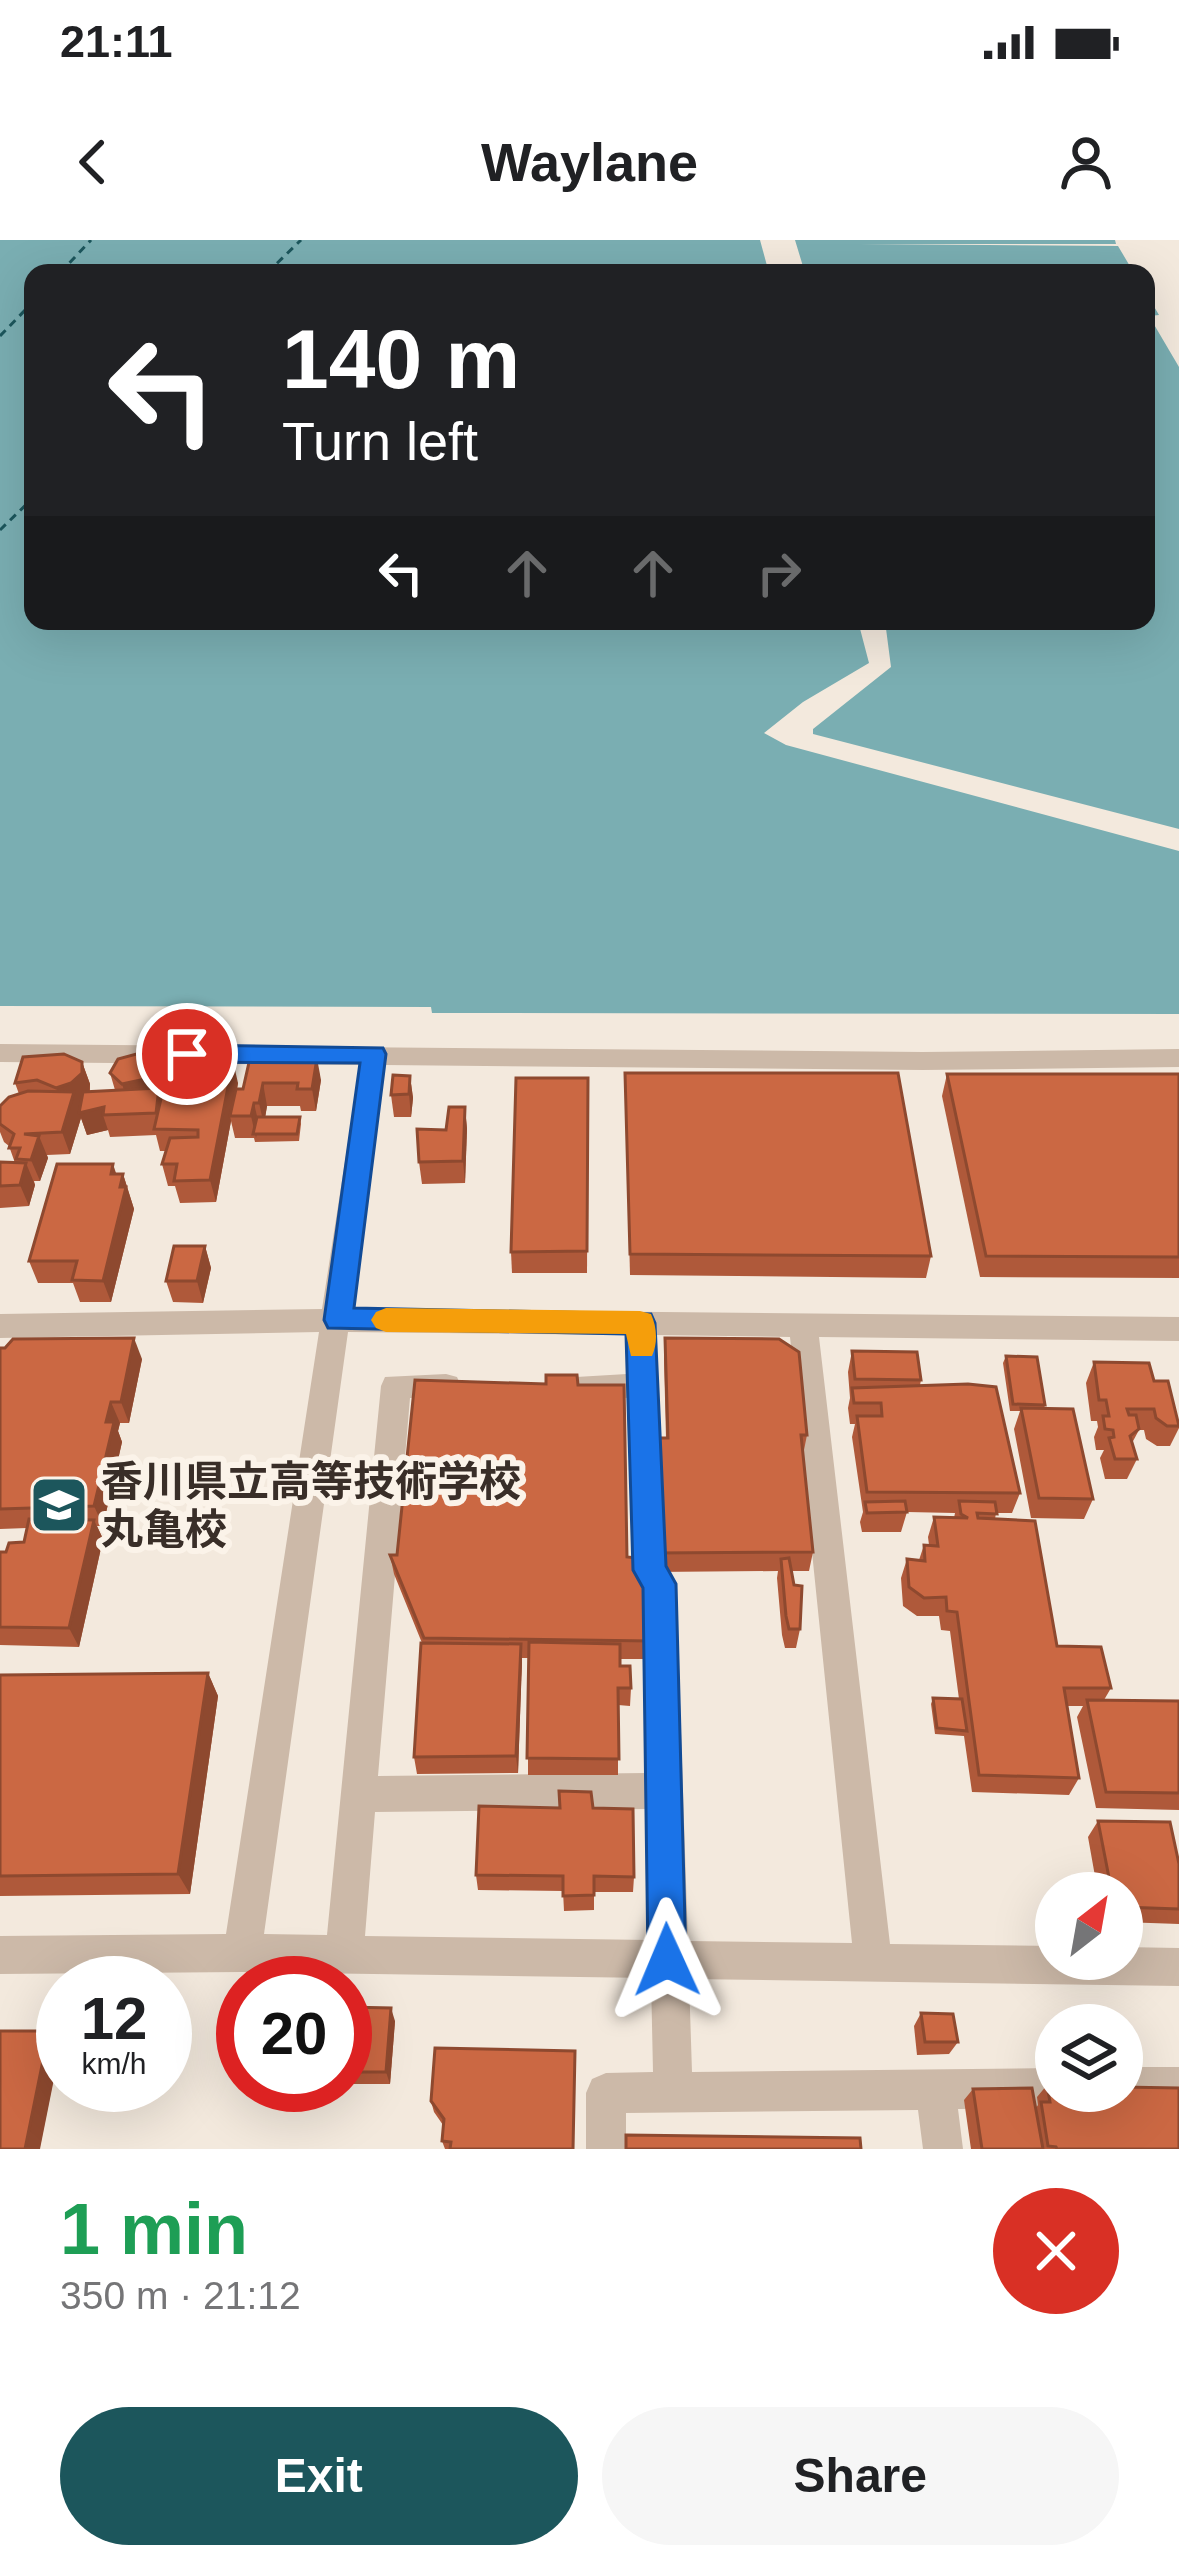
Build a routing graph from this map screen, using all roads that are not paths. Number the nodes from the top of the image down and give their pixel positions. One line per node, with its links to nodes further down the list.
1 (0, 1053): 2 (street)
2 (374, 1054): 3 (street); 4 (street)
3 (1179, 1058)
4 (338, 1320): 5 (street); 7 (street); 14 (street)
5 (640, 1323): 6 (street); 11 (street)
6 (803, 1324): 8 (street); 18 (street)
7 (0, 1326)
8 (1179, 1329)
9 (486, 1386): 13 (street)
10 (553, 1386): 11 (street)
11 (643, 1386): 12 (street)
12 (664, 1791): 13 (street); 17 (street)
13 (359, 1794): 15 (street)
14 (242, 1953): 15 (street); 16 (street)
15 (344, 1954): 17 (street)
16 (0, 1955)
17 (667, 1960): 18 (street); 24 (street)
18 (873, 1963): 19 (street)
19 (1179, 1967)
20 (1179, 2086): 21 (street)
21 (1143, 2087)
22 (1035, 2088): 23 (street)
23 (935, 2090): 24 (street); 26 (street)
24 (673, 2092): 25 (street)
25 (605, 2149)
26 (943, 2149)

